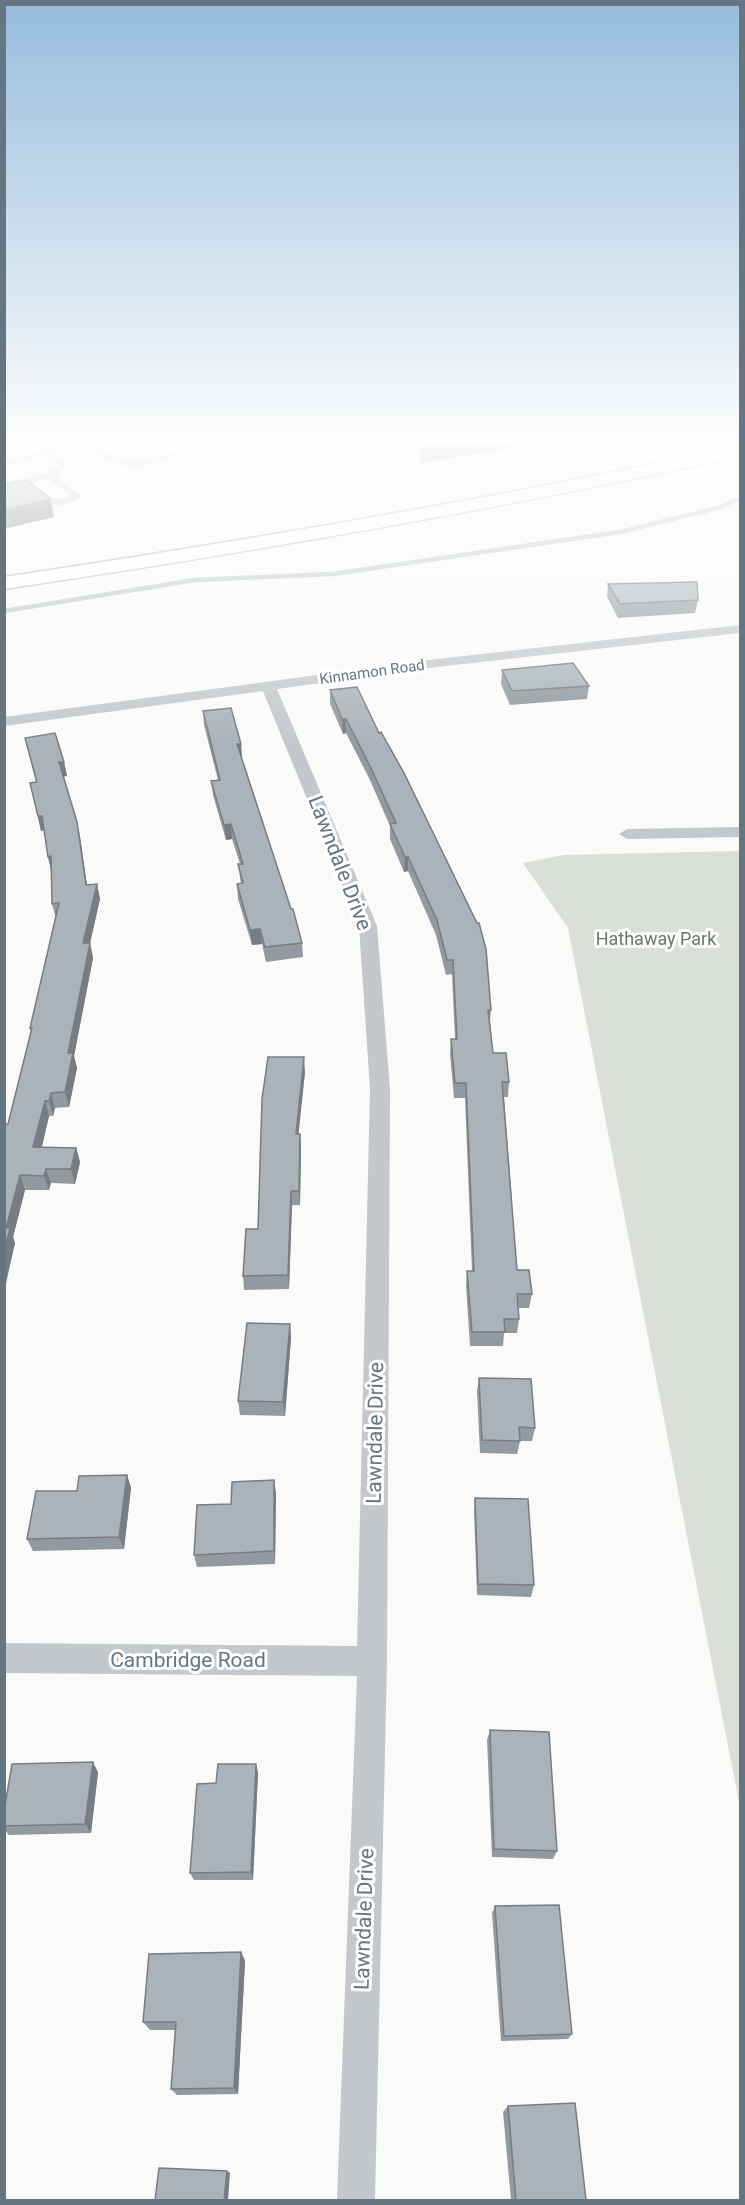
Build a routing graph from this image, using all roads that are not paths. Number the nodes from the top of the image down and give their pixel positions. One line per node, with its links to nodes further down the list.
1 (198, 542): 3 (highway)
2 (253, 542): 4 (highway)
3 (4, 572)
4 (4, 583)
5 (741, 629): 6 (street, Kinnamon Road)
6 (268, 685): 7 (street, Kinnamon Road); 11 (street, Lawndale Drive)
7 (4, 722)
8 (741, 832): 9 (street)
9 (627, 834)
10 (4, 1658): 11 (street, Cambridge Road)
11 (372, 1661): 12 (street, Lawndale Drive)
12 (356, 2200)

